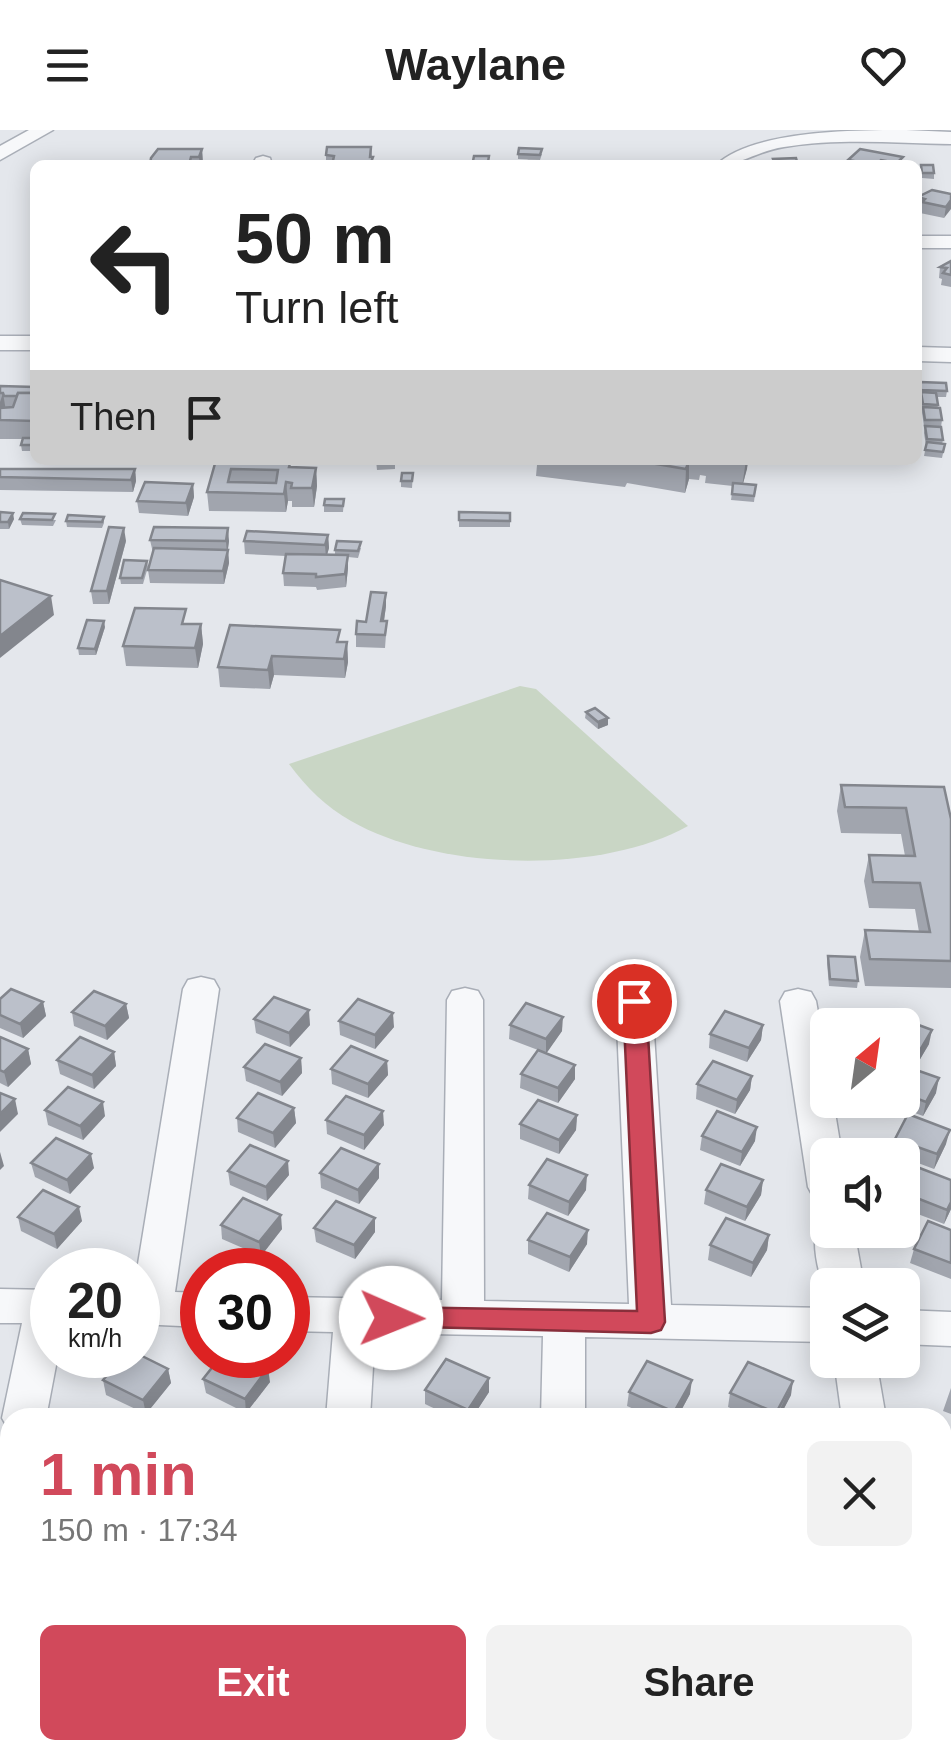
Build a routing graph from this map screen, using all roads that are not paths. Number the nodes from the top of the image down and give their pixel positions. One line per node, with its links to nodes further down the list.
1 (43, 130): 4 (street)
2 (897, 134): 3 (street); 5 (street)
3 (951, 138)
4 (0, 154)
5 (734, 160)
6 (922, 242): 7 (street)
7 (951, 242)
8 (0, 343): 9 (street)
9 (30, 344)
10 (922, 354): 11 (street)
11 (951, 355)
12 (0, 358): 13 (street)
13 (30, 359)
14 (200, 988): 19 (street)
15 (465, 1000): 24 (street)
16 (634, 1001): 26 (street)
17 (798, 1002): 18 (street)
18 (820, 1138)
19 (155, 1248)
20 (0, 1306): 21 (street)
21 (30, 1307)
22 (310, 1315): 23 (street)
23 (355, 1317): 24 (street); 33 (street)
24 (463, 1319): 25 (street)
25 (564, 1321): 26 (street); 34 (street)
26 (651, 1322): 27 (street)
27 (810, 1326)
28 (920, 1328): 29 (street)
29 (951, 1329)
30 (33, 1378): 32 (street)
31 (858, 1378): 35 (street)
32 (26, 1408)
33 (349, 1408)
34 (563, 1408)
35 (862, 1408)

